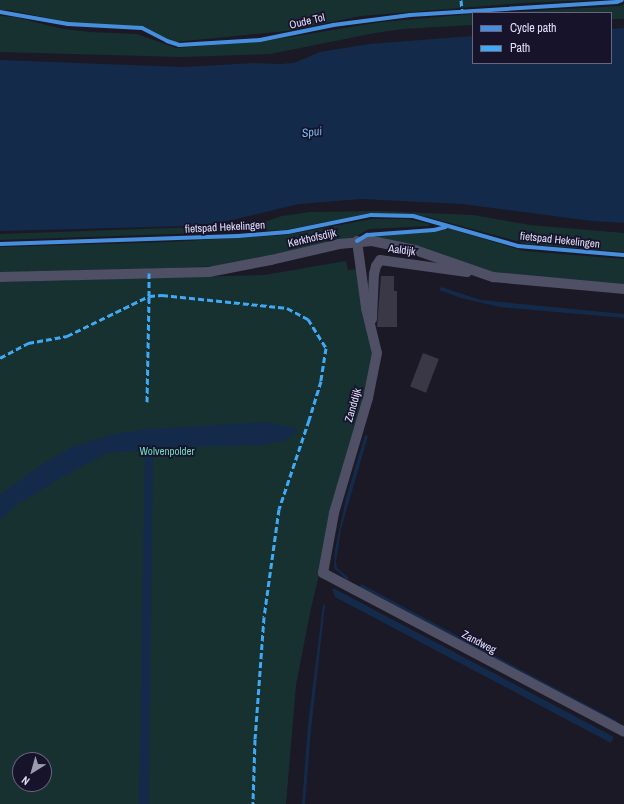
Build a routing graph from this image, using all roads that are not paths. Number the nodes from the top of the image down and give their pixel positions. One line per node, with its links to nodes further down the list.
1 (358, 241): 2 (street, Kerkhofsdijk); 3 (street, Kerkhofsdijk); 5 (street, Zanddijk)
2 (0, 277)
3 (493, 277): 4 (street, Kerkhofsdijk); 5 (street, Aaldijk)
4 (624, 289)
5 (371, 330): 6 (street, Zanddijk)
6 (323, 573): 7 (street, Zandweg)
7 (624, 732)

